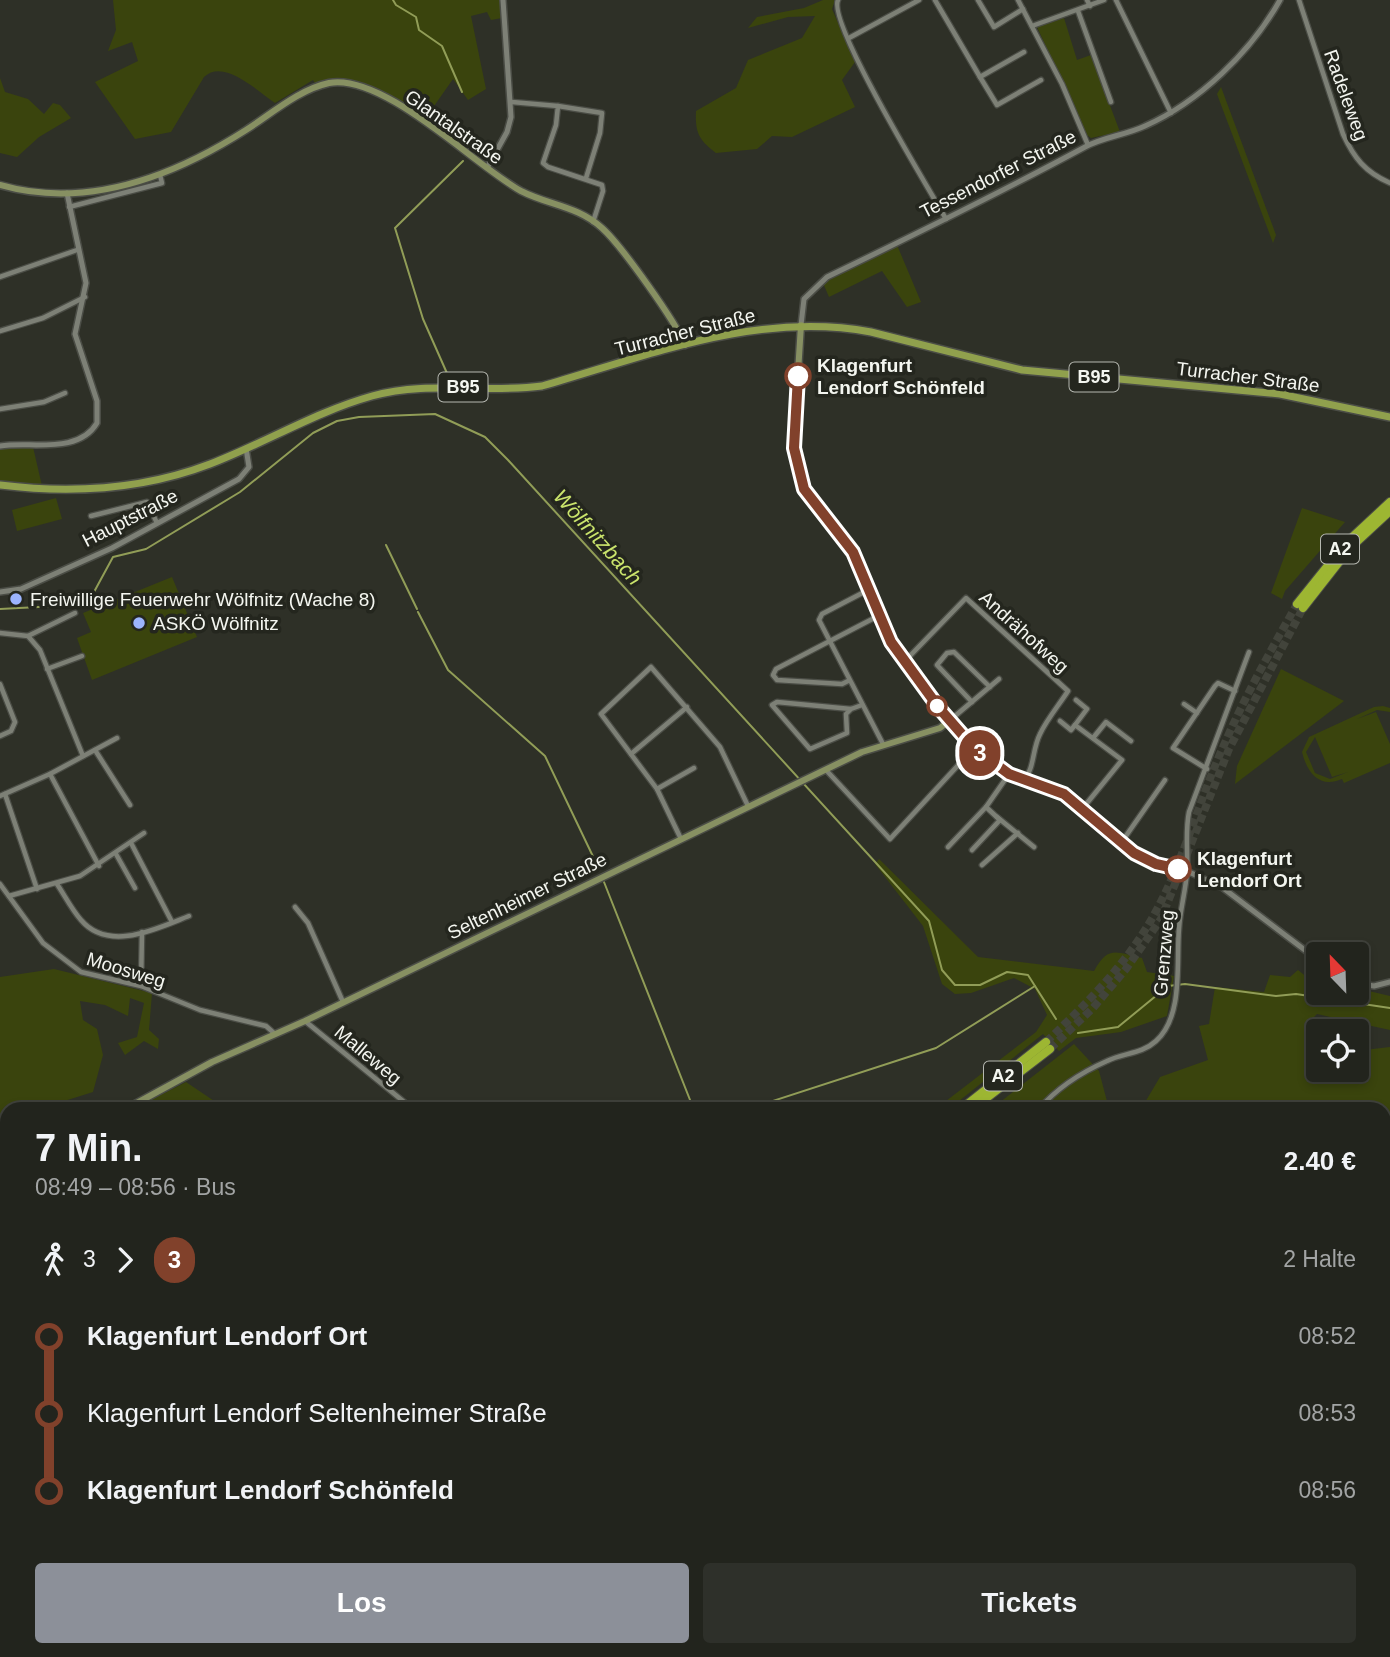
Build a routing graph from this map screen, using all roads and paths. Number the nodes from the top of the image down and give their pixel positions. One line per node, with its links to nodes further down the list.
1 (503, 0): 20 (street)
2 (838, 0): 16 (street)
3 (919, 0): 16 (street)
4 (935, 0): 18 (street)
5 (978, 0): 13 (street)
6 (1018, 0): 13 (street)
7 (1087, 0): 12 (street)
8 (1104, 0): 12 (street)
9 (1116, 0): 23 (street)
10 (1280, 0): 23 (street, Tessendorfer Straße)
11 (1299, 0): 28 (street, Radeleweg)
12 (1090, 6): 14 (street)
13 (1023, 9): 15 (street)
14 (1078, 11): 15 (street); 21 (street)
15 (1032, 26): 24 (street)
16 (849, 38): 32 (street)
17 (1024, 52): 18 (street)
18 (980, 77): 19 (street)
19 (1041, 80)
20 (512, 102): 22 (street); 25 (street)
21 (1111, 102)
22 (558, 106): 27 (street); 27 (street)
23 (1171, 114): 24 (street, Tessendorfer Straße)
24 (1088, 145): 32 (street, Tessendorfer Straße)
25 (487, 168): 26 (main road, Glantalstraße); 33 (main road, Glantalstraße)
26 (160, 175): 30 (main road, Glantalstraße); 31 (street, Glantalstraße)
27 (586, 178): 33 (street)
28 (1390, 183)
29 (0, 185): 30 (main road, Glantalstraße)
30 (67, 193): 31 (street)
31 (69, 207): 34 (street)
32 (946, 219): 37 (street, Tessendorfer Straße)
33 (593, 222): 39 (main road, Glantalstraße)
34 (77, 250): 35 (street); 36 (street)
35 (0, 277)
36 (85, 297): 38 (street); 43 (street)
37 (801, 325): 39 (main road, Turracher Straße / B95); 42 (main road, Turracher Straße / B95); 50 (main road)
38 (0, 331)
39 (685, 345): 44 (main road, Turracher Straße / B95)
40 (65, 393): 41 (street)
41 (0, 409)
42 (1390, 417)
43 (0, 446)
44 (246, 448): 45 (main road, Turracher Straße / B95); 49 (street, Hauptstraße)
45 (0, 485)
46 (1390, 502): 47 (highway, A2)
47 (1390, 511)
48 (91, 516): 49 (street)
49 (157, 523): 51 (street, Hauptstraße)
50 (870, 589): 53 (main road); 56 (street)
51 (0, 592)
52 (75, 613): 55 (street)
53 (880, 615): 56 (street); 59 (main road)
54 (0, 633): 55 (street)
55 (28, 636): 60 (street)
56 (828, 643): 62 (street); 62 (street)
57 (1249, 652): 65 (street, Grenzweg)
58 (82, 656): 60 (street)
59 (904, 663): 73 (main road); 91 (street, Andrähofweg)
60 (47, 668): 84 (street)
61 (999, 679): 64 (street)
62 (848, 681): 69 (street)
63 (0, 684): 76 (street)
64 (990, 687): 67 (street); 67 (street)
65 (1235, 691): 72 (street); 87 (street, Grenzweg)
66 (1076, 699): 75 (street)
67 (972, 702): 73 (street)
68 (1184, 704): 72 (street)
69 (862, 705): 71 (street); 80 (street)
70 (687, 707): 83 (street); 83 (street); 95 (street)
71 (851, 709): 71 (street)
72 (1197, 713): 87 (street)
73 (949, 721): 80 (main road, Seltenheimer Straße); 81 (street)
74 (1060, 721): 75 (street)
75 (1075, 724): 78 (street)
76 (0, 736)
77 (117, 738): 82 (street)
78 (1093, 738): 79 (street); 97 (street)
79 (1130, 741)
80 (883, 744): 86 (main road, Seltenheimer Straße)
81 (974, 748): 86 (street); 89 (street)
82 (94, 750): 84 (street); 94 (street)
83 (631, 754): 92 (street)
84 (83, 756): 88 (street)
85 (694, 768): 92 (street)
86 (825, 769): 95 (main road, Seltenheimer Straße)
87 (1207, 769): 110 (street, Grenzweg)
88 (50, 774): 93 (street); 109 (street)
89 (1009, 774): 91 (street); 96 (street)
90 (1165, 780): 103 (street)
91 (1024, 781): 97 (street)
92 (657, 789): 101 (street)
93 (2, 795): 114 (street)
94 (130, 806)
95 (748, 806): 101 (main road, Seltenheimer Straße)
96 (986, 807): 98 (street); 104 (street)
97 (1083, 807): 103 (street)
98 (996, 817): 100 (street); 106 (street)
99 (144, 833): 102 (street)
100 (1018, 833): 105 (street); 108 (street)
101 (681, 839): 124 (main road, Seltenheimer Straße)
102 (131, 843): 107 (street); 118 (street)
103 (1121, 843): 110 (street)
104 (948, 847)
105 (1034, 847)
106 (972, 850)
107 (116, 854): 109 (street); 113 (street)
108 (982, 865)
109 (99, 866): 112 (street)
110 (1187, 871): 120 (street); 131 (street, Grenzweg)
111 (0, 884): 115 (street, Moosweg)
112 (57, 884): 114 (street); 119 (street)
113 (135, 888)
114 (37, 889): 115 (street)
115 (9, 896): 123 (street, Moosweg)
116 (295, 907): 124 (street)
117 (189, 916): 118 (street)
118 (172, 922): 119 (street)
119 (142, 932): 123 (street)
120 (1306, 951)
121 (1390, 982): 122 (street)
122 (1369, 985)
123 (141, 986): 126 (street, Moosweg)
124 (343, 1002): 125 (main road, Seltenheimer Straße)
125 (305, 1021): 126 (main road, Seltenheimer Straße); 128 (street, Malleweg)
126 (275, 1035): 127 (main road, Seltenheimer Straße)
127 (139, 1102)
128 (404, 1102)
129 (971, 1102): 130 (highway, A2)
130 (981, 1102)
131 (1044, 1102)

